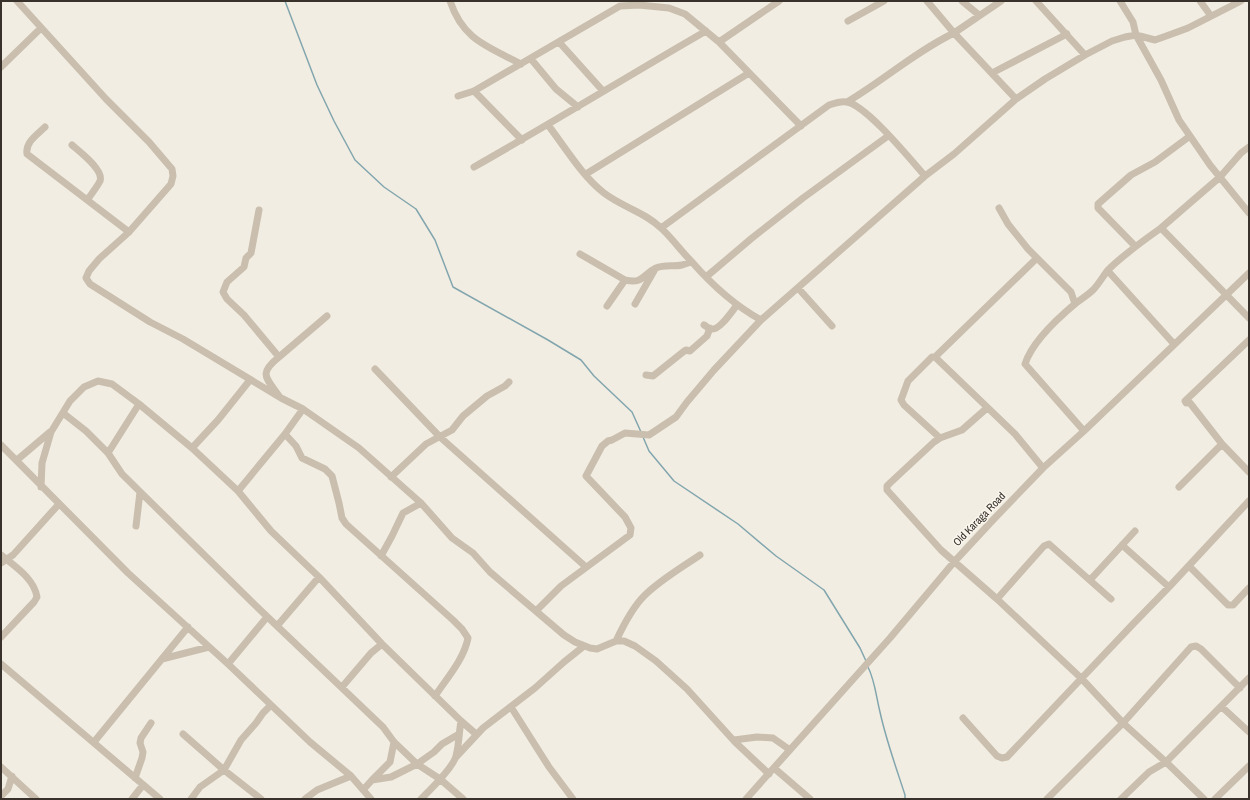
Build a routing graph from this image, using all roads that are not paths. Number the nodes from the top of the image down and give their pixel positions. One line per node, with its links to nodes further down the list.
1 (16, 1): 15 (street)
2 (450, 1): 24 (street)
3 (779, 1): 21 (street)
4 (884, 1): 14 (street)
5 (927, 1): 17 (street)
6 (962, 1): 12 (street)
7 (1001, 1): 12 (street)
8 (1036, 1): 18 (street)
9 (1120, 1): 19 (street)
10 (1200, 1): 13 (street)
11 (1241, 1): 13 (street)
12 (979, 15): 17 (street)
13 (1211, 16): 19 (street)
14 (848, 21)
15 (41, 28): 25 (street); 52 (street)
16 (706, 31): 20 (street); 21 (street); 29 (street)
17 (954, 33): 27 (street); 32 (street)
18 (1067, 34): 22 (street); 27 (street)
19 (1136, 35): 22 (street); 38 (street)
20 (559, 42): 23 (street); 29 (street)
21 (719, 42): 26 (street)
22 (1085, 55): 31 (street)
23 (531, 58): 24 (street); 33 (street)
24 (521, 64): 28 (street)
25 (1, 67)
26 (749, 73): 35 (street); 43 (street)
27 (992, 73): 31 (street)
28 (474, 91): 30 (street); 39 (street)
29 (603, 91): 33 (street)
30 (458, 96)
31 (1016, 98): 44 (street)
32 (847, 102): 35 (street); 37 (street)
33 (578, 107): 34 (street)
34 (548, 125): 39 (street); 43 (street)
35 (801, 126): 50 (street)
36 (45, 127): 46 (street)
37 (888, 136): 44 (street); 60 (street)
38 (1190, 136): 45 (street); 53 (street)
39 (522, 140): 42 (street)
40 (72, 145): 46 (street)
41 (1249, 147): 45 (street)
42 (474, 167)
43 (586, 174): 50 (street)
44 (925, 176): 62 (street)
45 (1220, 177): 49 (street); 51 (street)
46 (88, 199): 52 (street)
47 (999, 208): 55 (street)
48 (259, 210): 76 (street)
49 (1249, 213)
50 (661, 228): 56 (street)
51 (1161, 228): 53 (street); 63 (street)
52 (129, 232): 80 (street)
53 (1135, 246): 58 (street)
54 (580, 254): 61 (street)
55 (1037, 258): 65 (street); 77 (street)
56 (691, 262): 57 (street); 60 (street)
57 (655, 269): 61 (street); 64 (street)
58 (1108, 270): 65 (street); 75 (street)
59 (1249, 273): 63 (street, Old Karaga Road)
60 (706, 277): 66 (street)
61 (625, 280): 67 (street)
62 (798, 288): 70 (street); 72 (street)
63 (1226, 294): 69 (street); 75 (street, Old Karaga Road)
64 (635, 304)
65 (1075, 304): 87 (street)
66 (737, 305): 70 (street); 73 (street)
67 (607, 306)
68 (327, 316): 76 (street)
69 (1249, 318)
70 (761, 320): 115 (street)
71 (704, 325): 73 (street)
72 (832, 326)
73 (710, 328): 79 (street)
74 (1249, 340): 92 (street)
75 (1174, 344): 87 (street, Old Karaga Road)
76 (279, 357): 82 (street)
77 (935, 357): 84 (street); 91 (street)
78 (375, 369): 90 (street)
79 (646, 375)
80 (250, 380): 82 (street); 94 (street)
81 (509, 382): 90 (street)
82 (280, 398): 85 (street)
83 (139, 404): 86 (street); 94 (street); 95 (street)
84 (987, 408): 91 (street); 97 (street)
85 (303, 409): 89 (street); 99 (street)
86 (62, 413): 88 (street); 95 (street)
87 (1084, 431): 97 (street, Old Karaga Road)
88 (51, 432): 96 (street); 100 (street)
89 (286, 434): 102 (street); 111 (street)
90 (440, 437): 99 (street); 115 (street)
91 (940, 438): 113 (street)
92 (1222, 444): 98 (street); 101 (street)
93 (1, 445): 96 (street)
94 (192, 448): 102 (street)
95 (108, 453): 103 (street)
96 (16, 460): 100 (street)
97 (1043, 468): 113 (street, Old Karaga Road)
98 (1249, 472)
99 (392, 477): 105 (street)
100 (41, 487): 106 (street)
101 (1179, 487)
102 (238, 491): 116 (street)
103 (140, 492): 107 (street); 123 (street)
104 (1249, 501): 114 (street)
105 (421, 503): 111 (street); 122 (street)
106 (59, 504): 112 (street); 125 (street)
107 (136, 526)
108 (1135, 531): 109 (street)
109 (1122, 545): 117 (street); 118 (street)
110 (700, 555): 127 (street)
111 (381, 556): 138 (street)
112 (3, 559): 126 (street)
113 (954, 562): 120 (street); 153 (street, Old Karaga Road)
114 (1189, 566): 118 (street); 119 (street)
115 (586, 567): 122 (street)
116 (319, 577): 124 (street); 128 (street)
117 (1090, 580): 120 (street); 121 (street)
118 (1169, 587): 134 (street)
119 (1249, 588)
120 (997, 598): 134 (street)
121 (1111, 599)
122 (536, 611): 129 (street)
123 (267, 617): 124 (street); 133 (street)
124 (277, 626): 136 (street)
125 (188, 627): 130 (street); 131 (street)
126 (1, 637)
127 (616, 641): 129 (street); 150 (street)
128 (382, 644): 136 (street); 138 (street)
129 (584, 646): 140 (street)
130 (209, 647): 131 (street); 133 (street)
131 (162, 659): 151 (street)
132 (1, 664): 151 (street)
133 (228, 664): 139 (street)
134 (1081, 678): 142 (street); 145 (street)
135 (1249, 678): 137 (street)
136 (342, 687): 152 (street)
137 (1240, 688): 141 (street); 145 (street)
138 (435, 696): 143 (street)
139 (271, 705): 159 (street); 162 (street)
140 (511, 707): 149 (street); 179 (street)
141 (1222, 707): 146 (street); 155 (street)
142 (963, 718)
143 (461, 722): 148 (street); 149 (street)
144 (151, 723): 163 (street)
145 (1123, 723): 155 (street); 181 (street)
146 (1249, 732)
147 (183, 734): 159 (street)
148 (459, 734): 154 (street); 156 (street)
149 (476, 734): 154 (street)
150 (734, 740): 153 (street); 160 (street)
151 (94, 742): 163 (street)
152 (394, 742): 156 (street); 165 (street)
153 (790, 750): 160 (street, Old Karaga Road)
154 (456, 757): 164 (street)
155 (1166, 762): 182 (street); 183 (street)
156 (418, 764): 164 (street); 165 (street)
157 (1, 766): 161 (street)
158 (1249, 766): 184 (street)
159 (224, 770): 173 (street); 174 (street)
160 (771, 771): 169 (street); 180 (street, Old Karaga Road)
161 (12, 776): 168 (street); 170 (street)
162 (351, 776): 167 (street); 175 (street)
163 (134, 778): 166 (street)
164 (440, 779): 177 (street); 178 (street)
165 (372, 780): 167 (street)
166 (143, 785): 171 (street); 172 (street)
167 (363, 790): 176 (street)
168 (1, 796)
169 (806, 798)
170 (36, 799)
171 (132, 799)
172 (160, 799)
173 (191, 799)
174 (261, 799)
175 (305, 799)
176 (371, 799)
177 (421, 799)
178 (462, 799)
179 (573, 799)
180 (746, 799)
181 (1046, 799)
182 (1121, 799)
183 (1204, 799)
184 (1215, 799)

